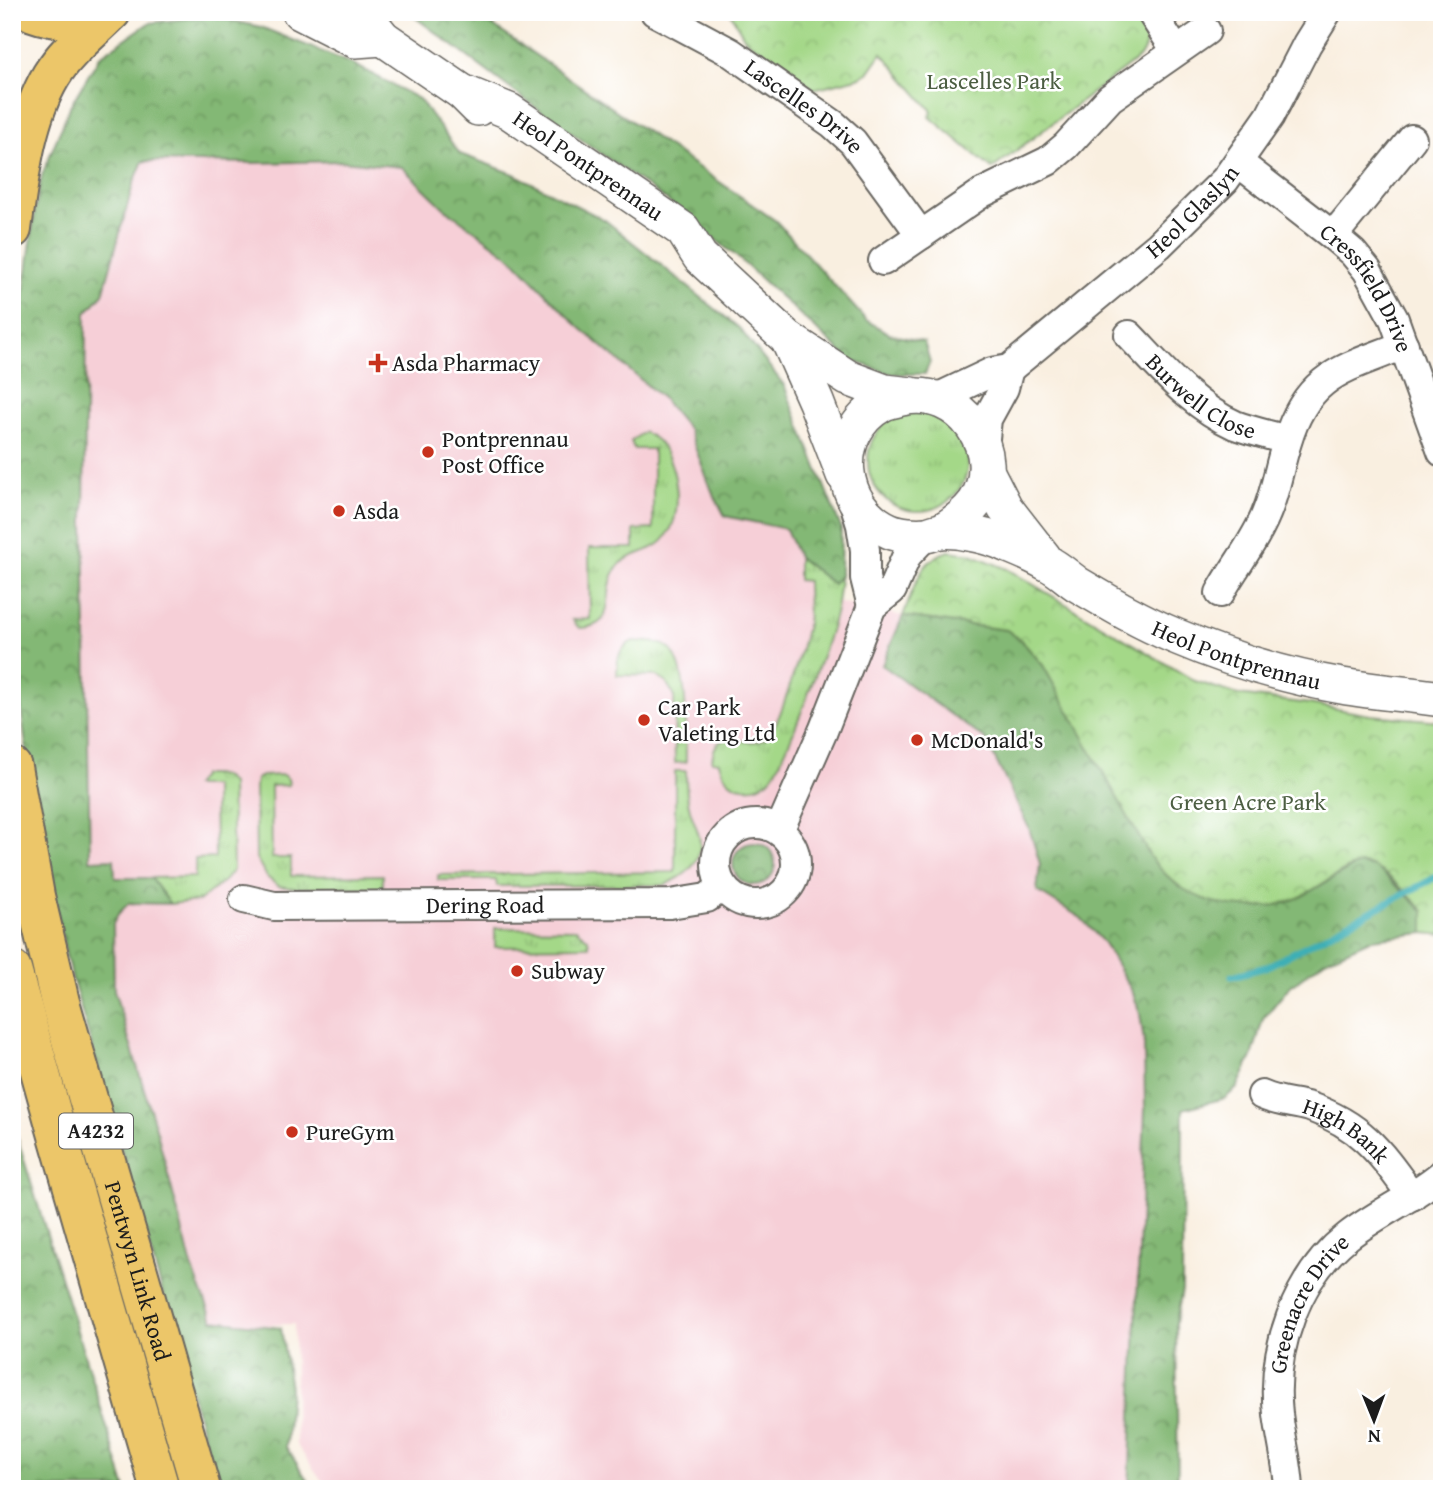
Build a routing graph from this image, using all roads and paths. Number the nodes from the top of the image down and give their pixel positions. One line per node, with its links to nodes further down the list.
1 (33, 12): 2 (main road)
2 (111, 12): 12 (main road)
3 (300, 12): 7 (street, Heol Pontprennau)
4 (655, 12): 13 (street, Lascelles Drive)
5 (1151, 12): 9 (street)
6 (1327, 12): 11 (street, Heol Glaslyn)
7 (373, 25): 17 (street, Heol Pontprennau)
8 (1206, 31): 9 (street)
9 (1176, 51): 13 (street)
10 (1412, 139): 14 (street)
11 (1239, 163): 14 (street, Cressfield Drive); 19 (street, Heol Glaslyn)
12 (12, 229)
13 (921, 235): 15 (street)
14 (1333, 236): 18 (street, Cressfield Drive)
15 (883, 261)
16 (1129, 335): 22 (street, Burwell Close)
17 (788, 339): 20 (street, Heol Pontprennau); 25 (street, Heol Pontprennau)
18 (1404, 345): 21 (street, Cressfield Drive); 22 (street, Burwell Close)
19 (1009, 369): 20 (street, Heol Glaslyn); 24 (street, Heol Glaslyn)
20 (926, 397): 24 (street); 25 (street)
21 (1435, 412): 23 (street, Cressfield Drive)
22 (1287, 440): 28 (street, Burwell Close)
23 (1442, 452)
24 (985, 459): 26 (street); 27 (street, Heol Pontprennau)
25 (849, 487): 26 (street); 29 (street)
26 (934, 533): 27 (street, Heol Pontprennau); 29 (street)
27 (1048, 563): 30 (street, Heol Pontprennau)
28 (1220, 593)
29 (872, 606): 32 (street)
30 (1442, 699)
31 (12, 767): 40 (main road, Pentwyn Link Road / A4232)
32 (779, 831): 33 (street); 33 (street)
33 (722, 887): 34 (street, Dering Road)
34 (244, 899)
35 (12, 970): 39 (main road, Pentwyn Link Road / A4232)
36 (1262, 1095): 38 (street, High Bank)
37 (1442, 1174): 38 (street, Greenacre Drive)
38 (1412, 1196): 41 (street, Greenacre Drive)
39 (160, 1489)
40 (201, 1489)
41 (1289, 1489)

